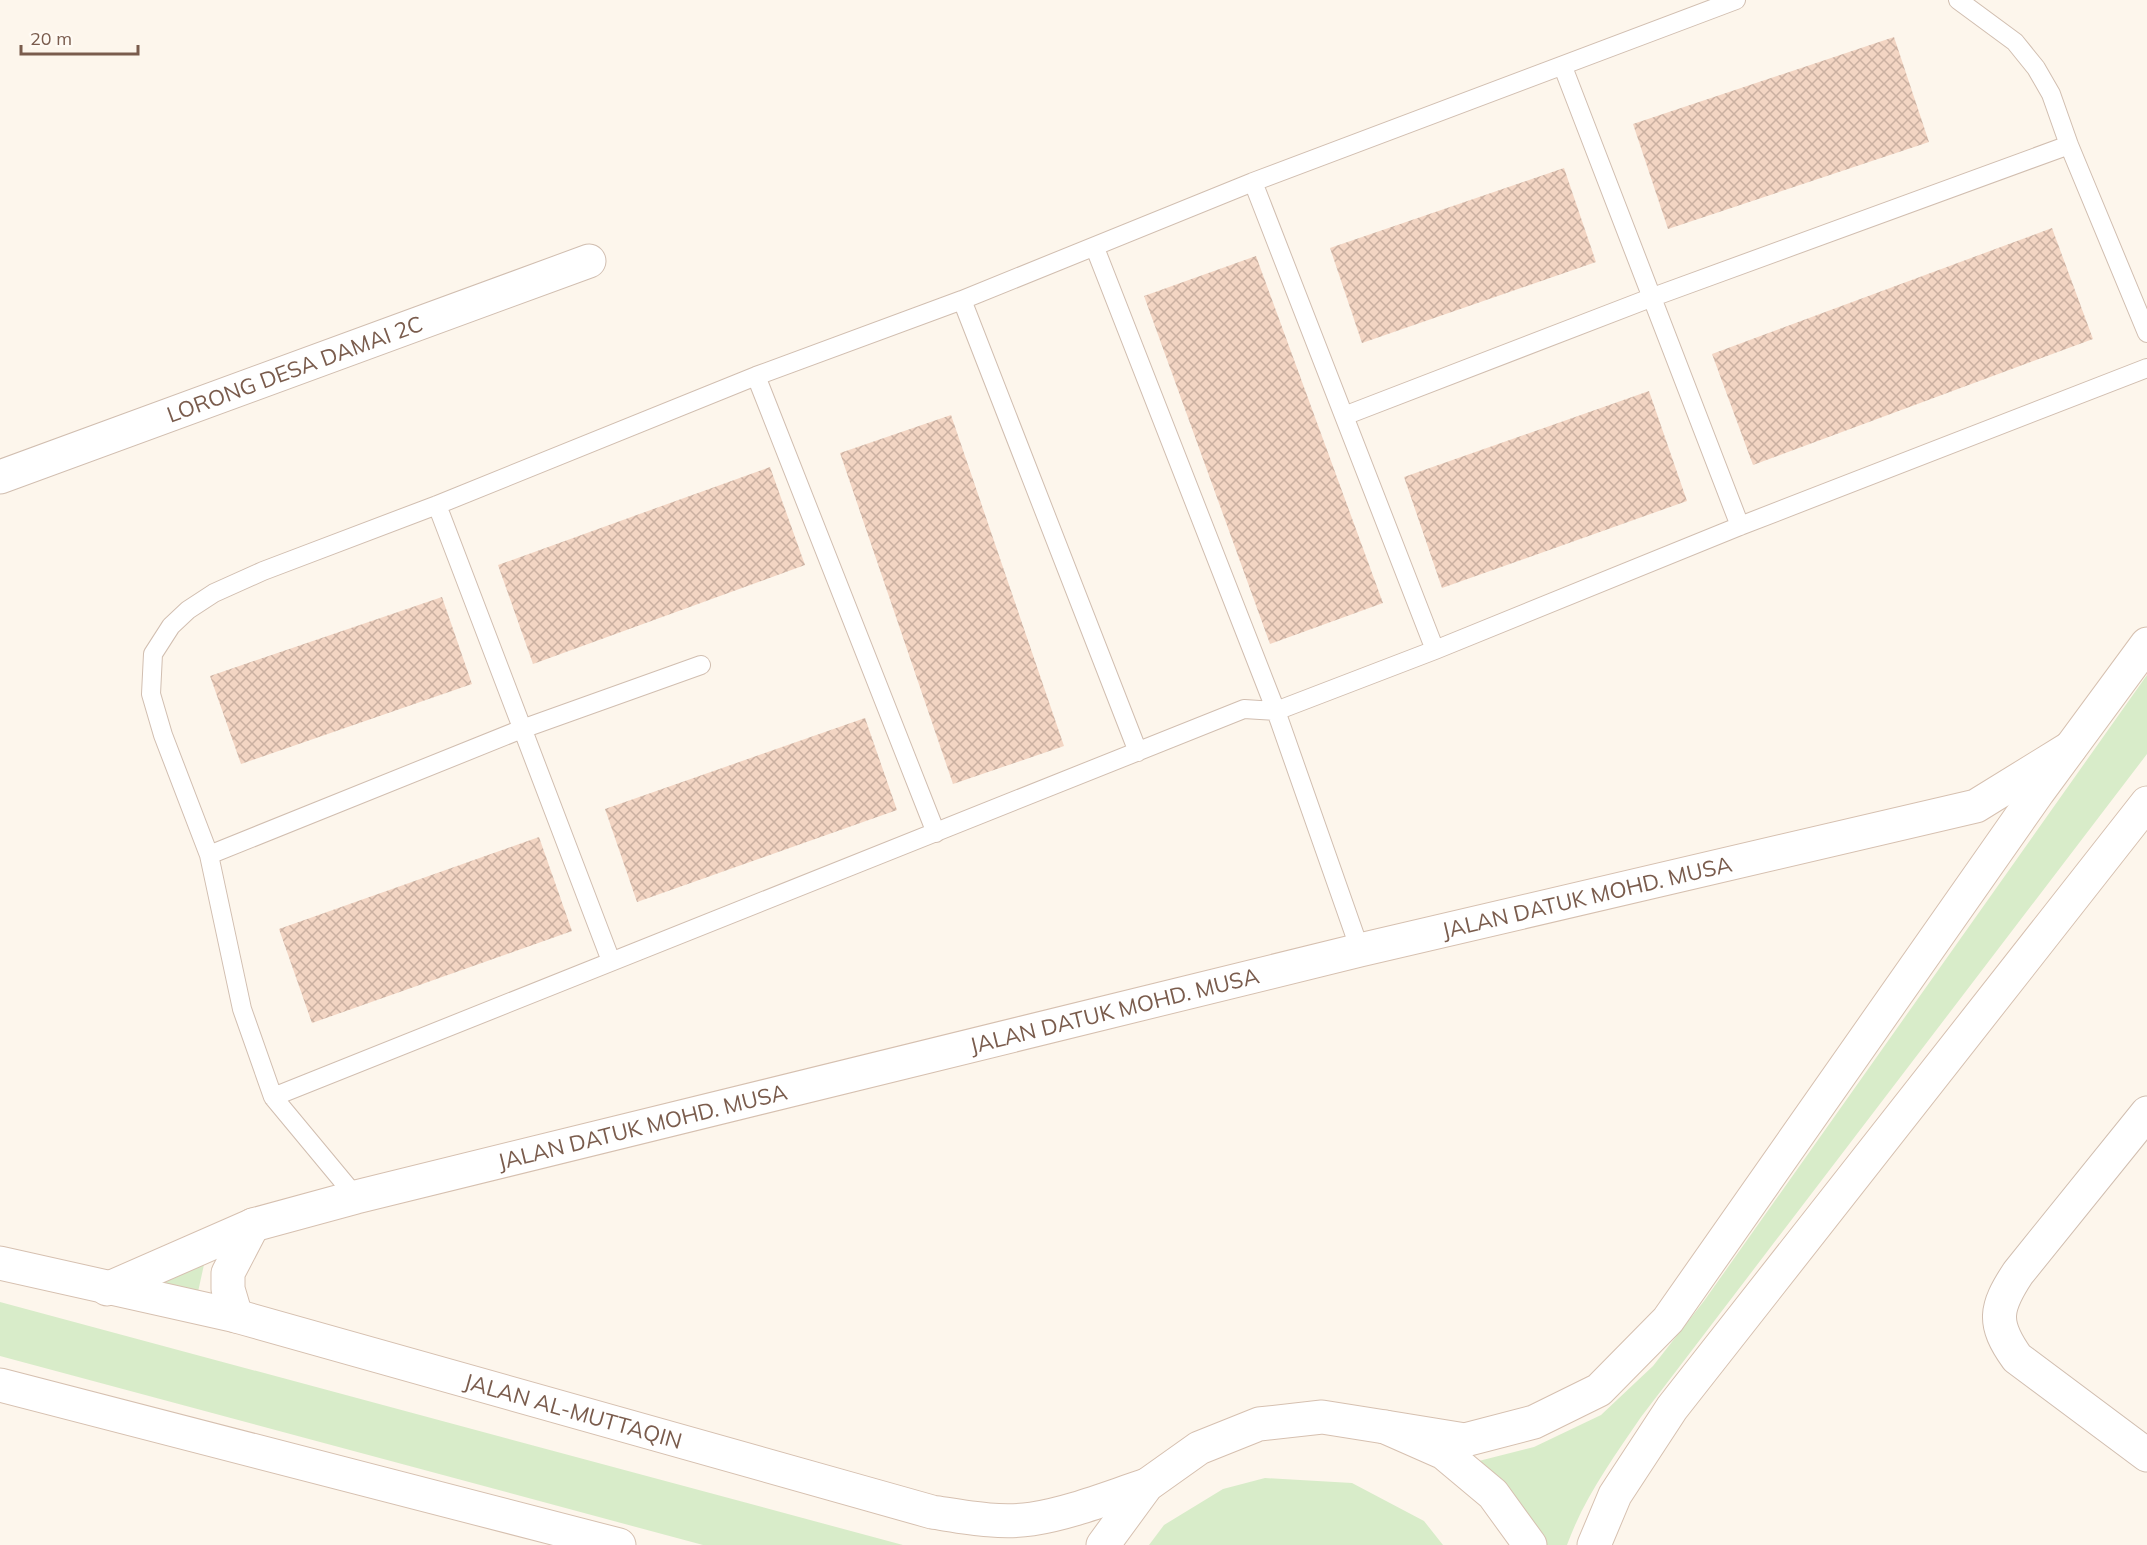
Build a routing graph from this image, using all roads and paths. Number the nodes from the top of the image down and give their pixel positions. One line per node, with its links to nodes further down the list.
1 (1736, 0): 3 (lane)
2 (1958, 0): 4 (lane)
3 (1563, 67): 5 (lane); 8 (lane)
4 (2069, 144): 8 (lane); 10 (lane)
5 (1253, 182): 6 (lane); 13 (lane)
6 (1095, 248): 9 (lane); 20 (lane)
7 (589, 261): 14 (main road, LORONG DESA DAMAI 2C)
8 (1653, 297): 13 (lane); 16 (lane)
9 (962, 300): 12 (lane); 23 (lane)
10 (2147, 333)
11 (2147, 368): 16 (lane)
12 (756, 376): 15 (lane); 26 (lane)
13 (1344, 416): 18 (lane)
14 (0, 477)
15 (436, 505): 21 (lane); 28 (lane)
16 (1740, 526): 18 (lane)
17 (2147, 644): 22 (main road)
18 (1435, 650): 20 (lane)
19 (701, 665): 21 (lane)
20 (1276, 711): 23 (lane); 29 (lane)
21 (522, 729): 28 (lane); 30 (lane)
22 (2070, 748): 25 (main road, JALAN DATUK MOHD. MUSA); 27 (main road)
23 (1138, 752): 26 (lane)
24 (2147, 803): 45 (main road)
25 (1976, 806): 27 (main road); 29 (main road, JALAN DATUK MOHD. MUSA)
26 (936, 833): 30 (lane)
27 (2001, 844): 39 (main road)
28 (209, 855): 31 (lane)
29 (1360, 950): 33 (main road, JALAN DATUK MOHD. MUSA)
30 (611, 961): 31 (lane)
31 (273, 1097): 33 (lane)
32 (2147, 1113): 40 (main road)
33 (356, 1197): 34 (main road, JALAN DATUK MOHD. MUSA)
34 (253, 1225): 36 (main road, JALAN DATUK MOHD. MUSA); 37 (main road)
35 (0, 1263): 36 (main road, JALAN AL-MUTTAQIN)
36 (107, 1289): 37 (main road, JALAN AL-MUTTAQIN)
37 (236, 1317): 41 (main road, JALAN AL-MUTTAQIN)
38 (2, 1387): 42 (main road)
39 (1385, 1427): 41 (main road); 44 (main road)
40 (2147, 1455)
41 (1147, 1485): 43 (main road)
42 (619, 1545)
43 (1103, 1545)
44 (1530, 1545)
45 (1594, 1545)

